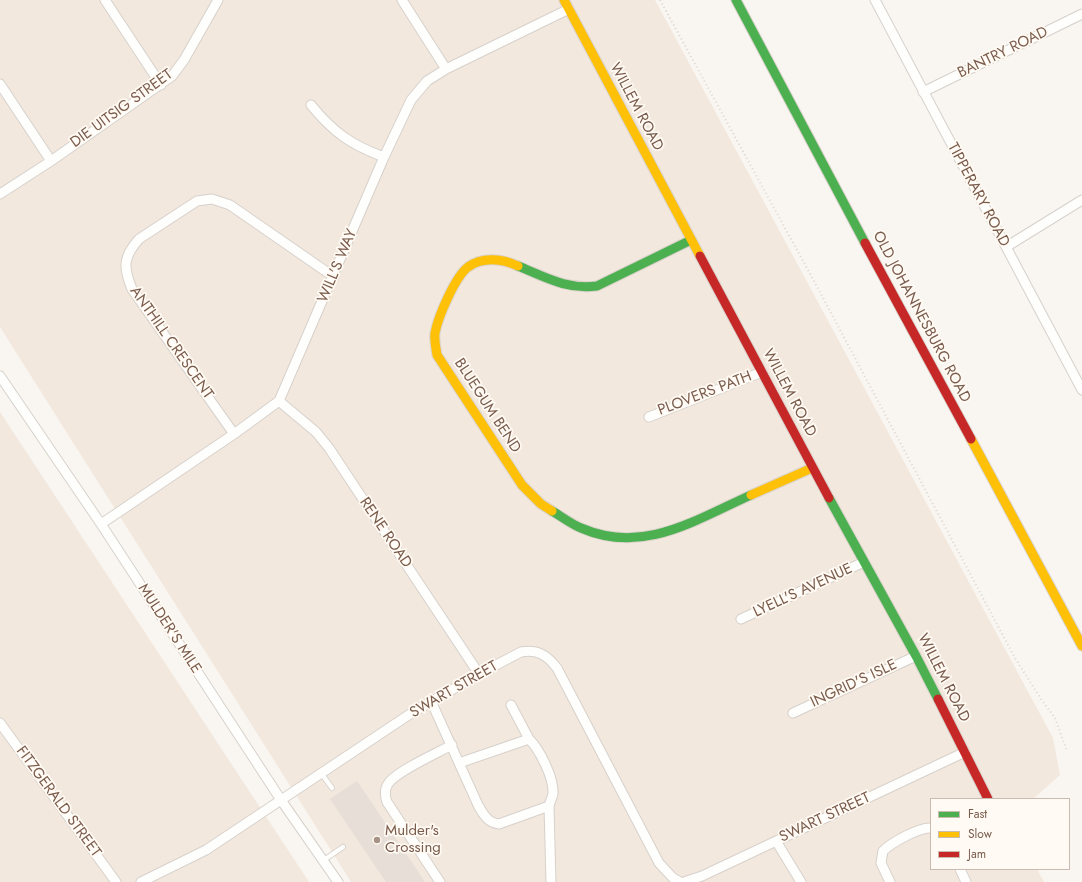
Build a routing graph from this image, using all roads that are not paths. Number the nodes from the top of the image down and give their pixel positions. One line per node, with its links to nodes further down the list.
1 (105, 0): 11 (street)
2 (218, 0): 11 (street, DIE UITSIG STREET)
3 (402, 0): 9 (street)
4 (564, 0): 7 (street, WILLEM ROAD)
5 (736, 0): 32 (street, OLD JOHANNESBURG ROAD)
6 (875, 0): 12 (street, TIPPERARY ROAD)
7 (569, 10): 9 (street, WILL'S WAY); 18 (street, WILLEM ROAD)
8 (1082, 14): 12 (street, BANTRY ROAD)
9 (446, 69): 14 (street, WILL'S WAY)
10 (0, 84): 15 (street)
11 (161, 84): 15 (street, DIE UITSIG STREET)
12 (923, 92): 19 (street, TIPPERARY ROAD)
13 (311, 105): 14 (street)
14 (384, 157): 20 (street, WILL'S WAY)
15 (51, 161): 16 (street, DIE UITSIG STREET)
16 (0, 194)
17 (1082, 200): 19 (street)
18 (691, 240): 21 (street, WILLEM ROAD); 28 (street, BLUEGUM BEND)
19 (1006, 247): 22 (street, TIPPERARY ROAD)
20 (334, 277): 25 (street, WILL'S WAY); 27 (street, ANTHILL CRESCENT)
21 (762, 372): 26 (street, PLOVERS PATH); 28 (street, WILLEM ROAD)
22 (1079, 375): 24 (street, TIPPERARY ROAD)
23 (0, 376): 29 (street, MULDER'S MILE)
24 (1082, 390)
25 (280, 402): 27 (street); 34 (street, RENE ROAD)
26 (649, 417)
27 (234, 434): 29 (street)
28 (812, 468): 30 (street, WILLEM ROAD)
29 (100, 524): 46 (street, MULDER'S MILE)
30 (864, 562): 31 (street, LYELL'S AVENUE); 33 (street, WILLEM ROAD)
31 (741, 620)
32 (1082, 646)
33 (916, 656): 37 (street, INGRID'S ISLE); 41 (street, WILLEM ROAD)
34 (479, 674): 35 (street, SWART STREET); 58 (street, SWART STREET)
35 (431, 701): 40 (street); 43 (street, SWART STREET)
36 (511, 705): 39 (street)
37 (793, 713)
38 (0, 723): 53 (street, FITZGERALD STREET)
39 (529, 739): 42 (street); 47 (street)
40 (452, 744): 42 (street); 56 (street)
41 (965, 752): 45 (street, WILLEM ROAD); 49 (street, SWART STREET)
42 (459, 763): 47 (street)
43 (320, 773): 44 (lane); 46 (street, SWART STREET)
44 (332, 788)
45 (988, 798)
46 (281, 800): 51 (street, MULDER'S MILE); 54 (street, SWART STREET)
47 (549, 806): 57 (street)
48 (930, 828): 61 (street)
49 (776, 841): 59 (street, SWART STREET); 60 (street)
50 (343, 847): 51 (lane)
51 (324, 860): 55 (street, MULDER'S MILE)
52 (960, 870): 62 (street)
53 (116, 882)
54 (141, 882)
55 (338, 882)
56 (440, 882)
57 (551, 882)
58 (680, 882)
59 (684, 882)
60 (801, 882)
61 (890, 882)
62 (966, 882)

